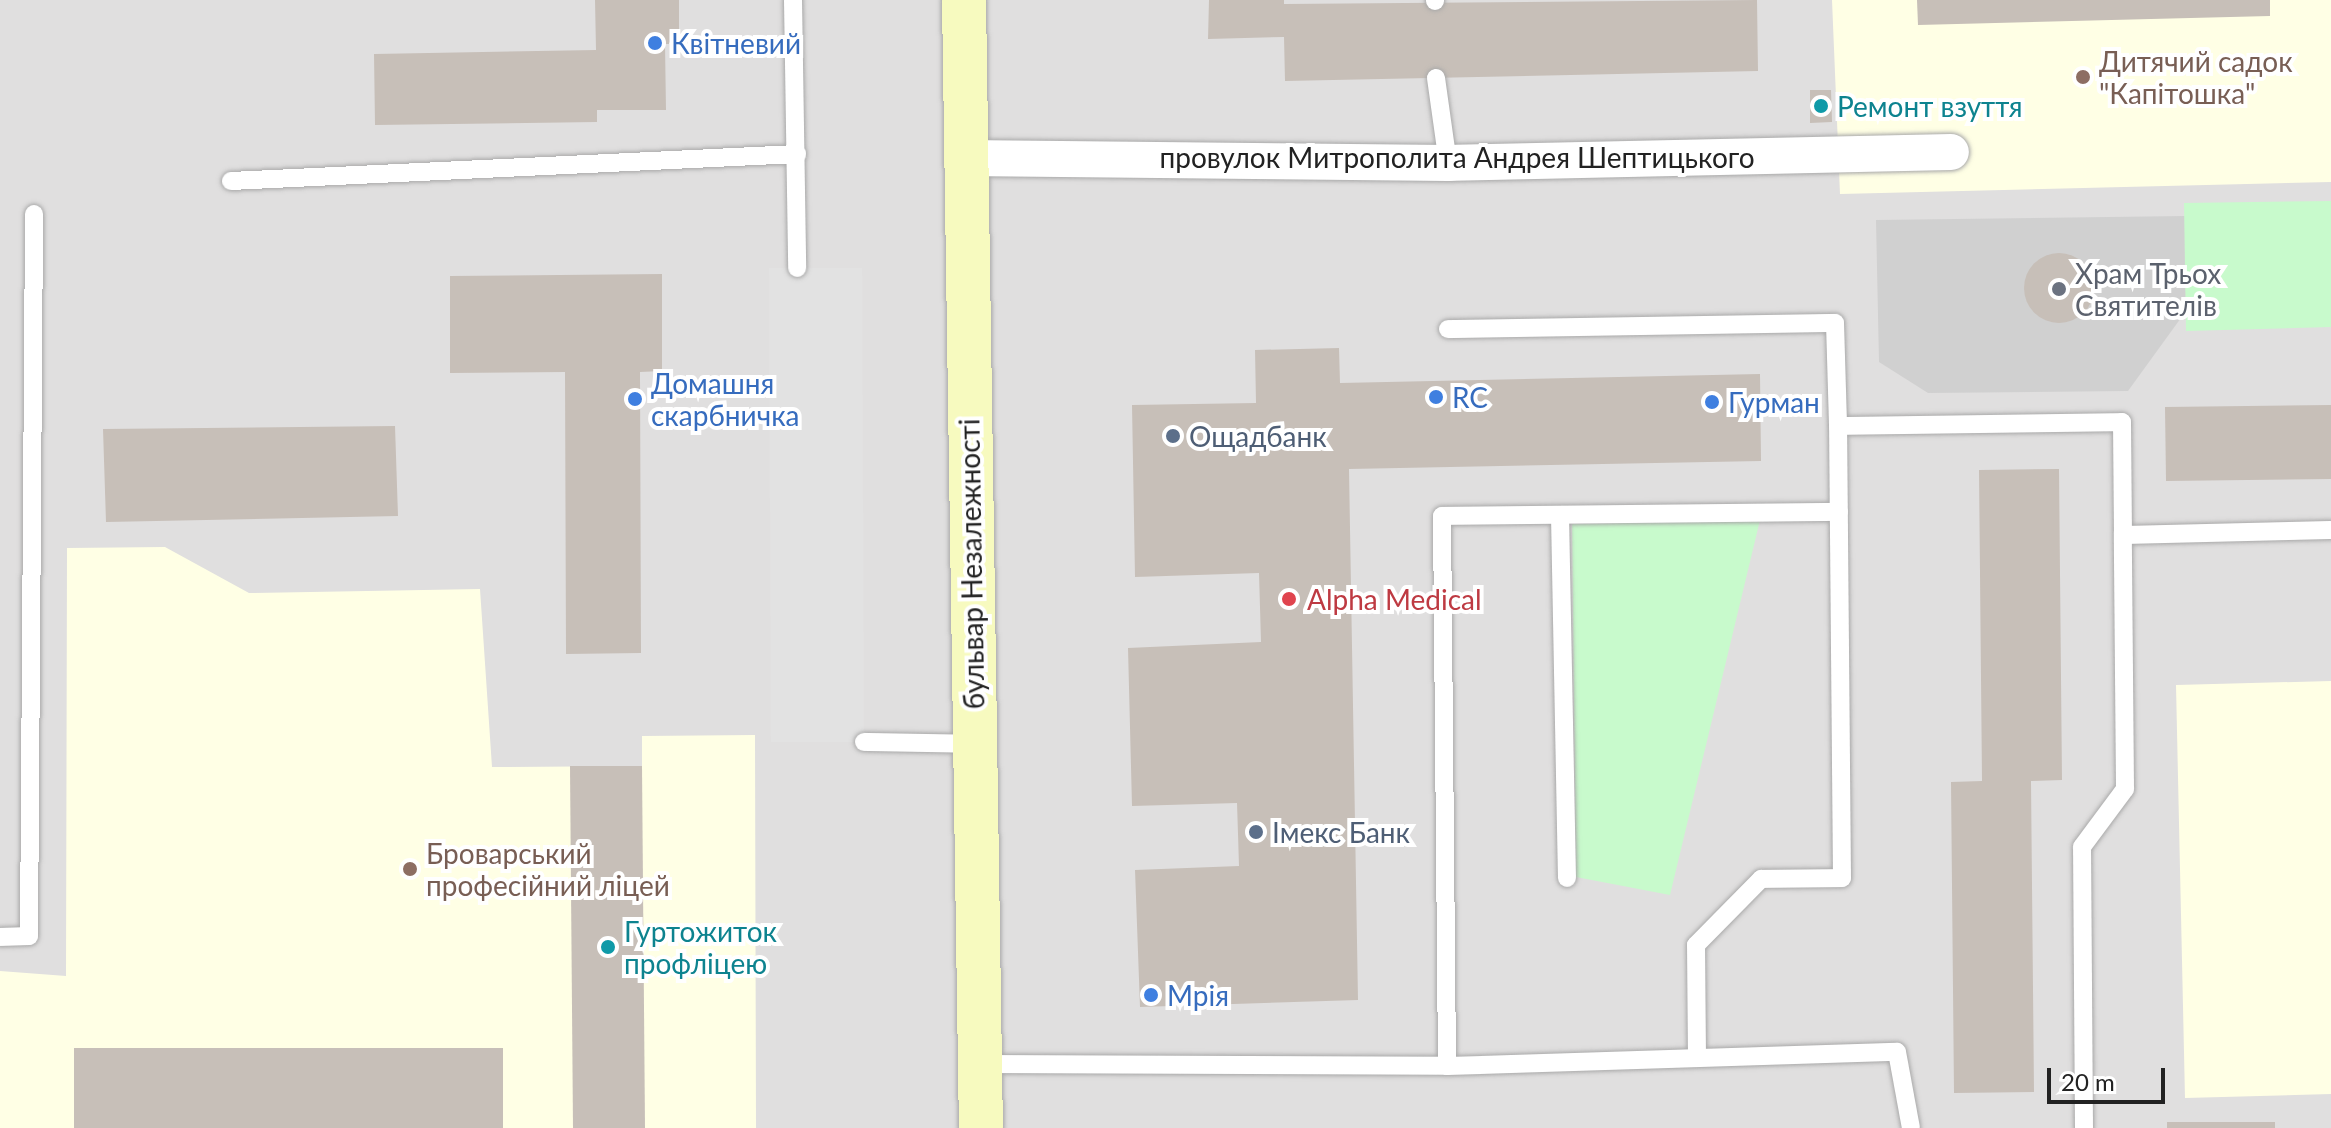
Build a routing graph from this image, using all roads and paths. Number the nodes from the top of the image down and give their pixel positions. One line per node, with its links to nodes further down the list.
1 (793, 0): 5 (lane)
2 (964, 0): 6 (main road, бульвар Незалежності)
3 (1436, 78): 7 (lane)
4 (1951, 152): 7 (street, провулок Митрополита Андрея Шептицького)
5 (797, 154): 8 (lane); 10 (lane)
6 (964, 158): 7 (street, провулок Митрополита Андрея Шептицького); 18 (main road, бульвар Незалежності)
7 (1448, 163)
8 (231, 181)
9 (34, 214): 20 (lane)
10 (797, 268)
11 (1448, 329): 12 (lane)
12 (1838, 426): 13 (lane); 16 (lane)
13 (1839, 512): 14 (lane); 21 (lane)
14 (1560, 515): 19 (lane); 23 (lane)
15 (2331, 530): 16 (lane)
16 (2123, 535): 26 (lane)
17 (864, 742): 18 (lane)
18 (975, 744): 22 (main road, бульвар Незалежності)
19 (1567, 878)
20 (0, 937)
21 (1697, 1058): 23 (lane); 25 (lane)
22 (980, 1064): 23 (lane); 24 (main road, бульвар Незалежності)
23 (1447, 1066)
24 (981, 1128)
25 (1911, 1128)
26 (2084, 1128)

